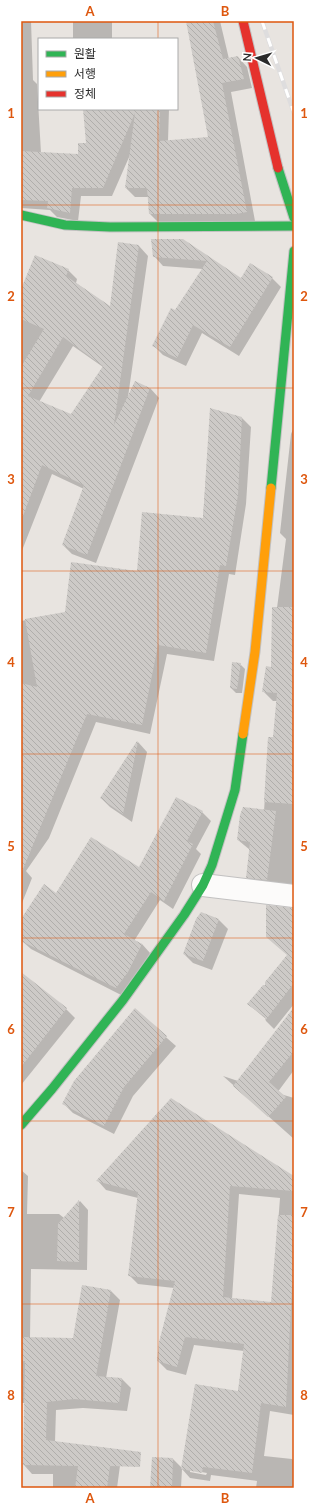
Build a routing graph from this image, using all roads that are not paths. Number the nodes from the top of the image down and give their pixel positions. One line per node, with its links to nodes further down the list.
1 (243, 21): 3 (street)
2 (21, 215): 4 (street)
3 (294, 218)
4 (294, 226)
5 (294, 251): 6 (street)
6 (203, 885): 7 (street); 8 (street)
7 (294, 896)
8 (21, 1125)

